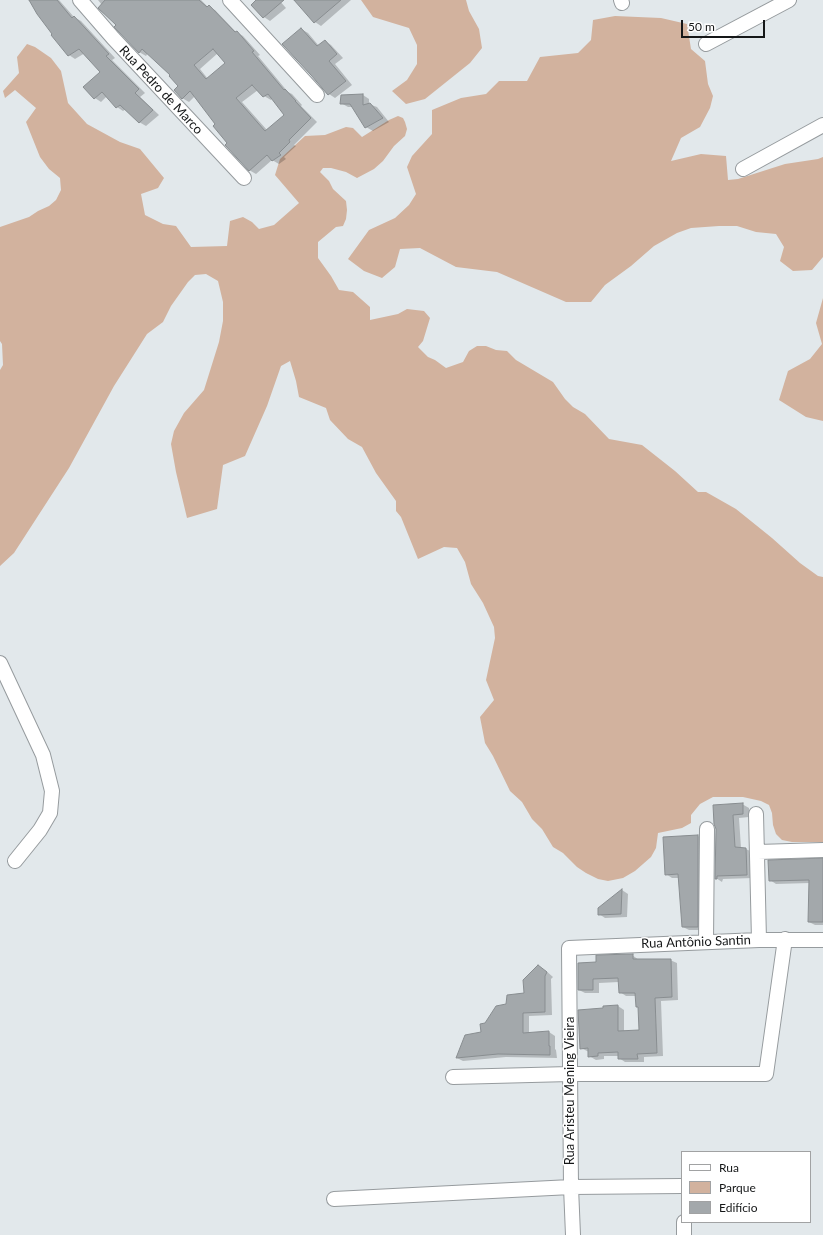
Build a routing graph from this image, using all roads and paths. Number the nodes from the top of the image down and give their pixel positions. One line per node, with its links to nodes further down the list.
1 (80, 0): 8 (street, Rua Pedro de Marco)
2 (230, 0): 5 (street)
3 (788, 0): 4 (street)
4 (706, 44)
5 (317, 95)
6 (823, 125): 7 (street)
7 (743, 169)
8 (244, 178)
9 (0, 663): 14 (street)
10 (756, 814): 13 (street)
11 (707, 829): 18 (street)
12 (823, 850): 13 (street)
13 (758, 852): 16 (street)
14 (15, 861)
15 (785, 939): 16 (street, Rua Antônio Santin); 17 (street, Rua Antônio Santin); 20 (street)
16 (759, 940): 18 (street, Rua Antônio Santin)
17 (823, 940)
18 (706, 942): 19 (street, Rua Antônio Santin)
19 (569, 948): 20 (street, Rua Aristeu Mening Vieira)
20 (570, 1074): 21 (street); 23 (street, Rua Aristeu Mening Vieira)
21 (453, 1077)
22 (681, 1186): 23 (street)
23 (571, 1187): 24 (street); 26 (street, Rua Aristeu Mening Vieira)
24 (334, 1199)
25 (684, 1223): 27 (street)
26 (573, 1235)
27 (684, 1235)

